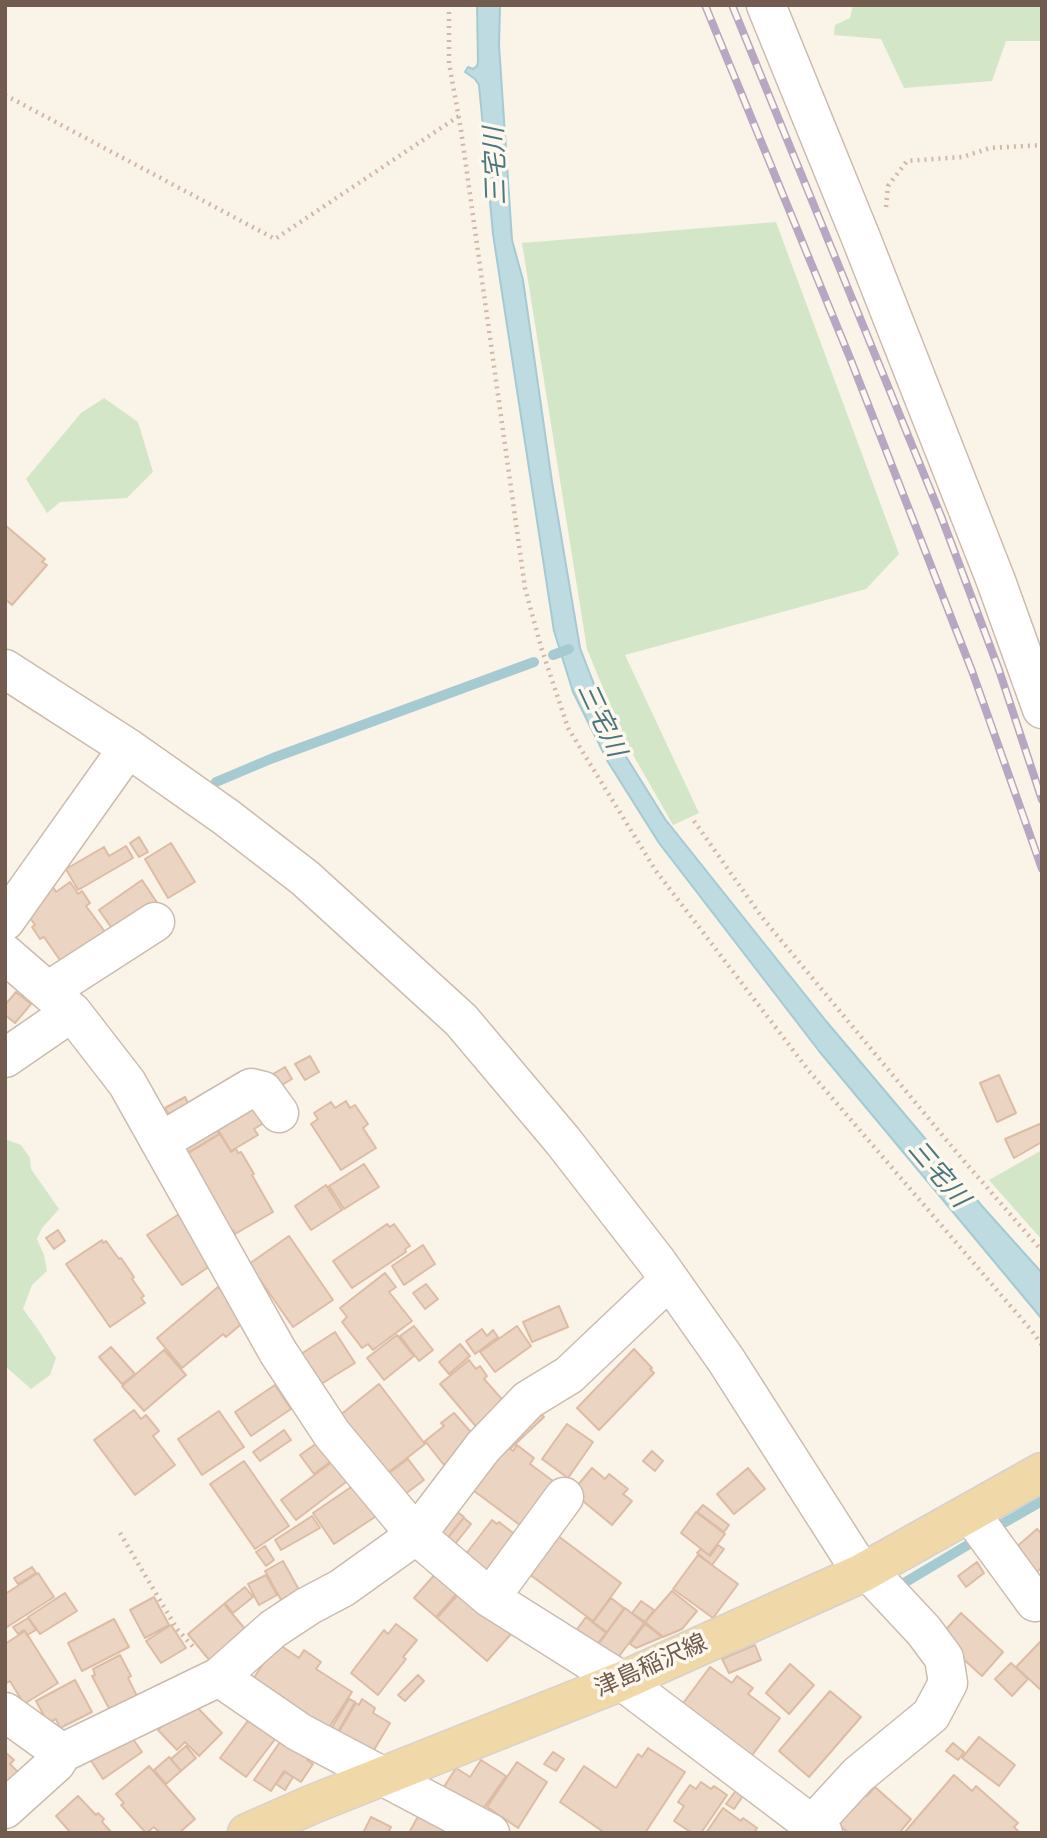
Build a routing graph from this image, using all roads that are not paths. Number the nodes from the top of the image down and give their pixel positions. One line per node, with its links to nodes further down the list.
1 (766, 5): 3 (street)
2 (5, 669): 4 (street)
3 (1042, 709)
4 (128, 748): 5 (street); 12 (street)
5 (5, 920)
6 (155, 922): 8 (street)
7 (5, 954): 8 (street)
8 (60, 1001): 9 (street); 11 (street)
9 (5, 1058)
10 (279, 1113): 11 (street)
11 (160, 1142): 16 (street)
12 (669, 1280): 16 (street); 17 (street)
13 (1042, 1472): 15 (main road, 津島稲沢線)
14 (564, 1497): 19 (street)
15 (970, 1513): 17 (main road, 津島稲沢線); 18 (street)
16 (416, 1535): 19 (street); 20 (street)
17 (864, 1572): 21 (main road, 津島稲沢線); 26 (street)
18 (1042, 1596)
19 (490, 1598): 21 (street)
20 (219, 1677): 23 (street); 24 (street)
21 (622, 1681): 24 (main road, 津島稲沢線); 26 (street)
22 (5, 1712): 23 (street)
23 (62, 1753): 25 (street)
24 (384, 1776): 27 (main road, 津島稲沢線); 28 (street)
25 (5, 1809)
26 (818, 1828)
27 (247, 1833)
28 (490, 1833)

